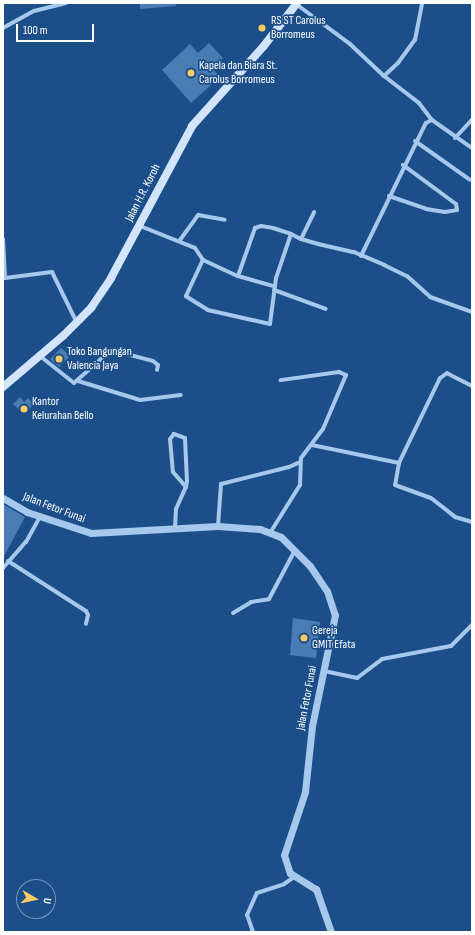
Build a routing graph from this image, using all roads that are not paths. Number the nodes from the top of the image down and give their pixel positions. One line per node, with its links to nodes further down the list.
1 (66, 3): 4 (street)
2 (422, 3): 5 (street)
3 (296, 4): 5 (street); 16 (main road, Jalan H.R. Koroh)
4 (3, 28)
5 (384, 76): 6 (street)
6 (432, 120): 8 (street); 9 (street)
7 (472, 120): 8 (street)
8 (456, 138): 10 (street)
9 (415, 141): 11 (street); 12 (street)
10 (472, 148)
11 (403, 165): 13 (street); 13 (street)
12 (470, 180)
13 (389, 196): 21 (street)
14 (314, 212): 19 (street)
15 (225, 220): 20 (street)
16 (140, 226): 20 (street); 28 (main road, Jalan H.R. Koroh)
17 (291, 234): 19 (street); 23 (street); 25 (street)
18 (3, 239): 24 (street)
19 (301, 239): 21 (street)
20 (180, 240): 22 (street)
21 (361, 256): 27 (street)
22 (203, 260): 23 (street); 25 (street)
23 (238, 276): 25 (street)
24 (4, 278): 28 (street)
25 (274, 288): 26 (street)
26 (326, 309)
27 (472, 312)
28 (77, 323): 29 (main road, Jalan H.R. Koroh)
29 (39, 356): 32 (street); 34 (main road, Jalan H.R. Koroh)
30 (156, 370): 32 (street)
31 (281, 380): 36 (street)
32 (78, 381): 35 (street)
33 (472, 386): 38 (street)
34 (3, 387)
35 (181, 395)
36 (312, 445): 37 (street); 38 (street)
37 (300, 462): 43 (street); 45 (street)
38 (399, 463): 42 (street)
39 (186, 487): 39 (street); 44 (street)
40 (3, 498): 41 (street, Jalan Fetor Funai)
41 (40, 517): 44 (street, Jalan Fetor Funai); 47 (street)
42 (472, 522)
43 (218, 526): 44 (street, Jalan Fetor Funai); 45 (street, Jalan Fetor Funai)
44 (174, 528)
45 (270, 533): 46 (street, Jalan Fetor Funai)
46 (296, 550): 49 (street); 52 (street, Jalan Fetor Funai)
47 (8, 562): 48 (street); 50 (street)
48 (3, 568)
49 (233, 613)
50 (86, 624)
51 (472, 625): 52 (street)
52 (324, 671): 53 (street, Jalan Fetor Funai)
53 (294, 877): 54 (street); 55 (street)
54 (253, 932)
55 (331, 932)

